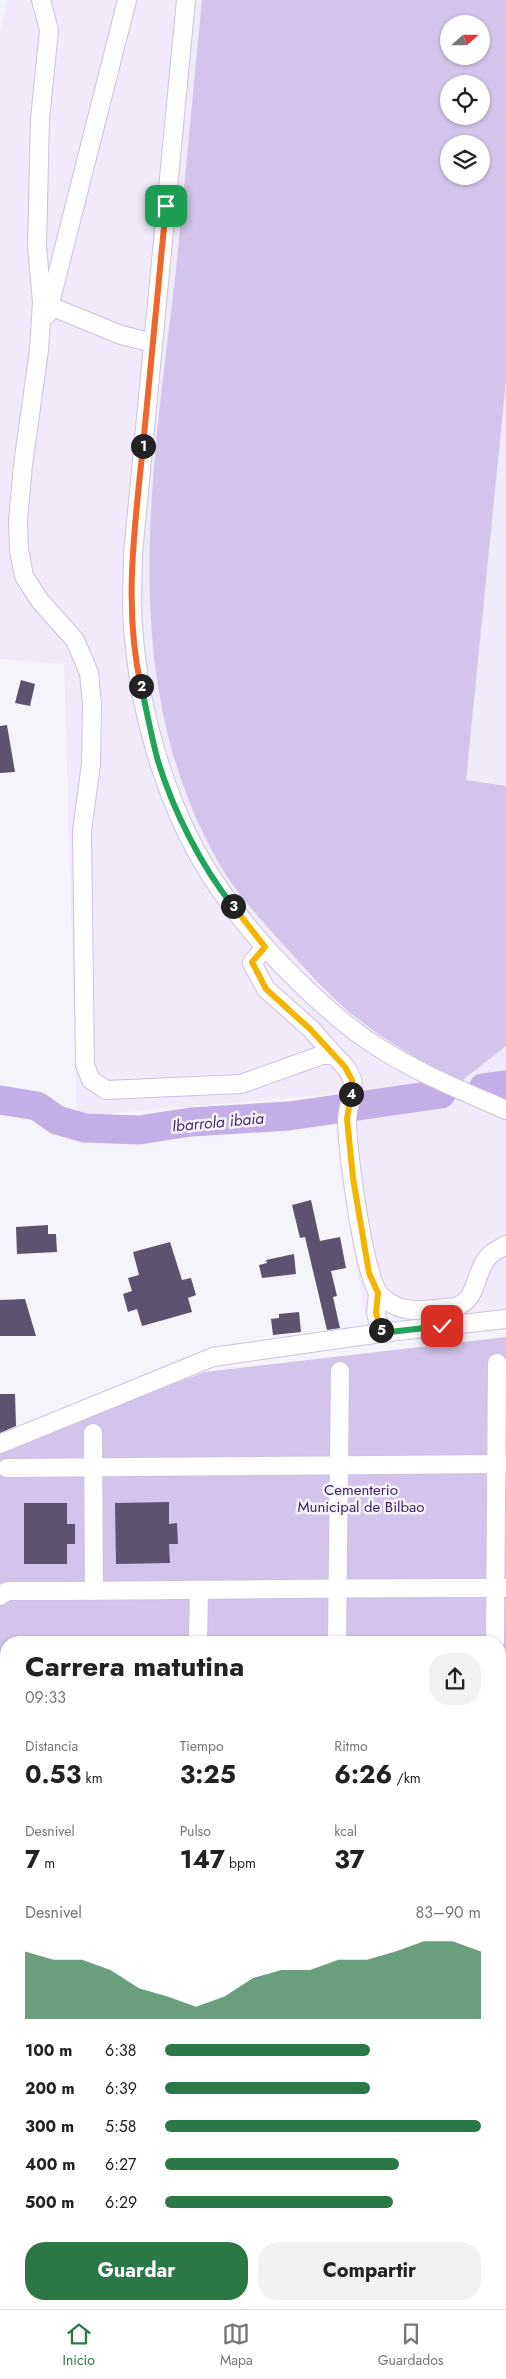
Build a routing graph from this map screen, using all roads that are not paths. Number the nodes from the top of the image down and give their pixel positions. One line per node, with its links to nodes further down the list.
1 (40, 0): 6 (street)
2 (127, 0): 4 (street)
3 (186, 0): 5 (street)
4 (50, 306): 5 (street); 6 (street)
5 (153, 343): 7 (street)
6 (39, 350): 8 (street)
7 (265, 947): 8 (street); 9 (street)
8 (334, 1055): 11 (street)
9 (506, 1110)
10 (506, 1245): 11 (street)
11 (378, 1293): 13 (street)
12 (506, 1319): 13 (street)
13 (381, 1333): 17 (street)
14 (497, 1363): 18 (street)
15 (340, 1371): 19 (street)
16 (93, 1432): 21 (street)
17 (0, 1444)
18 (501, 1464): 19 (street); 23 (street)
19 (339, 1465): 21 (street); 22 (street)
20 (7, 1468): 21 (street)
21 (93, 1468): 24 (street)
22 (337, 1587): 23 (street); 25 (street); 28 (street)
23 (500, 1588): 29 (street)
24 (94, 1591): 25 (street); 26 (street)
25 (199, 1591): 27 (street)
26 (0, 1596)
27 (198, 1636)
28 (337, 1636)
29 (496, 1636)

